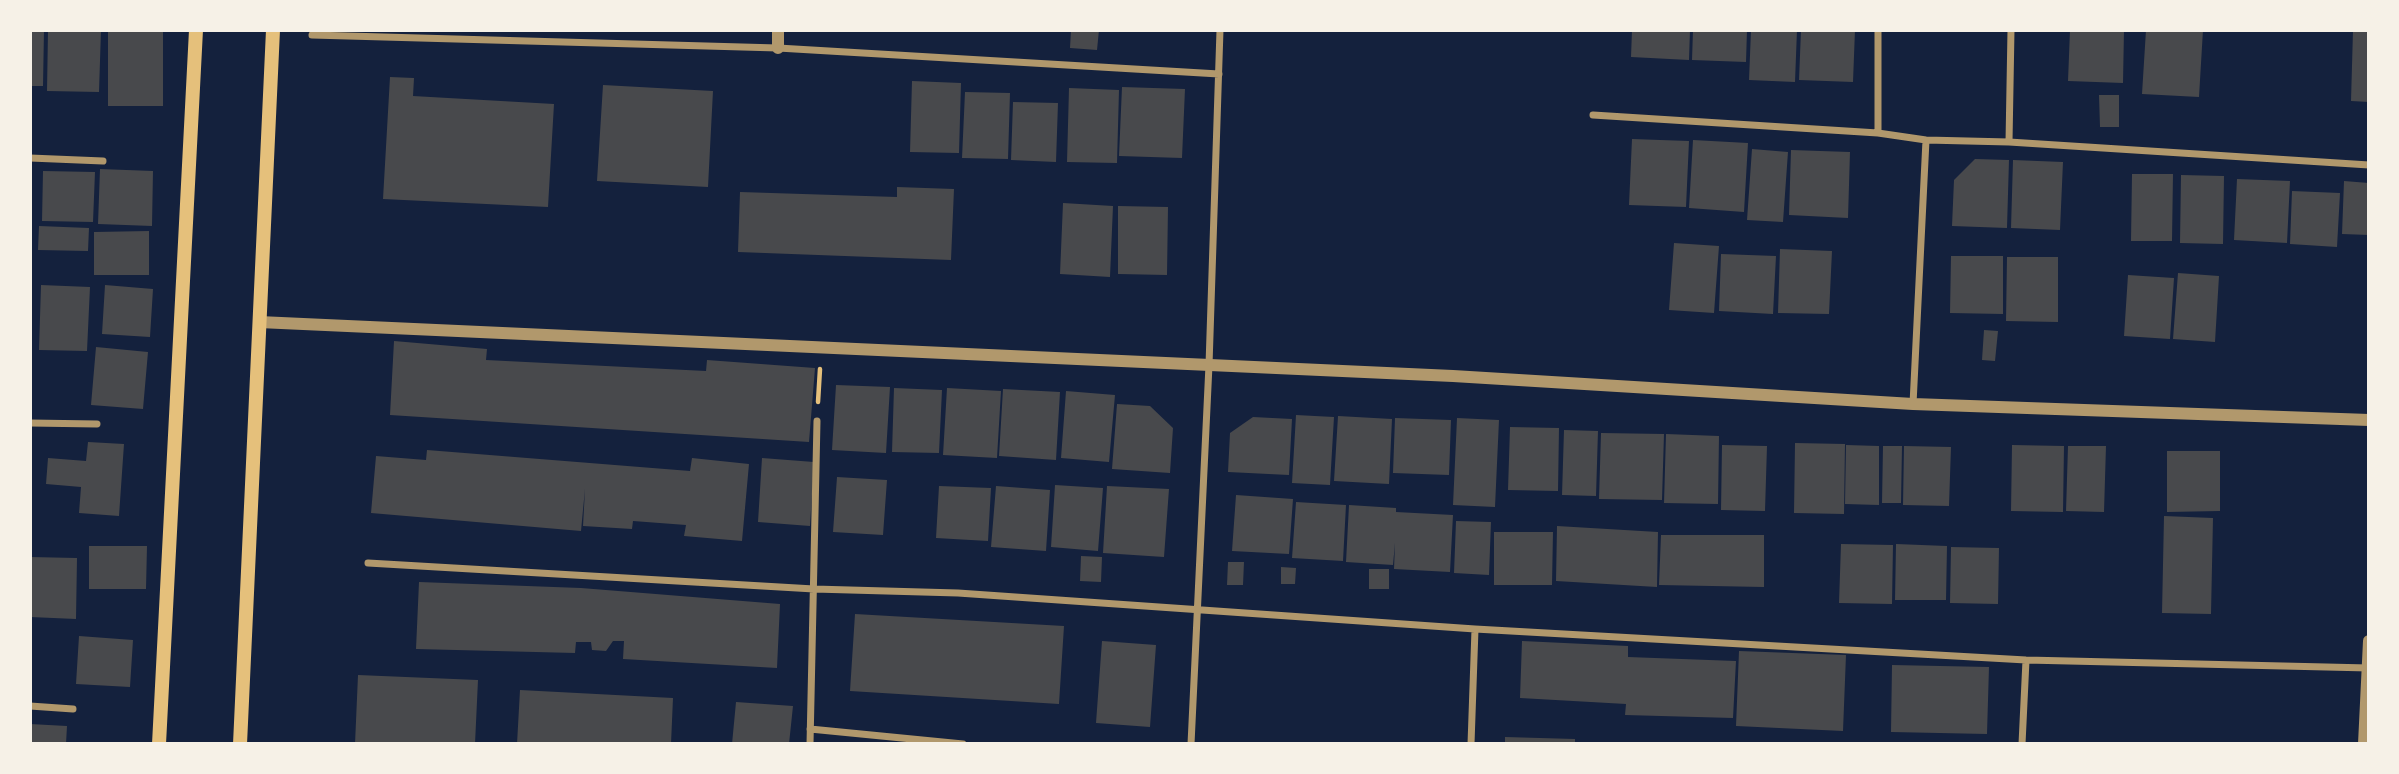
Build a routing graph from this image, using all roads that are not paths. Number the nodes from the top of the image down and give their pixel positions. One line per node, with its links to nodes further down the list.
1 (196, 30): 34 (main road)
2 (273, 30): 17 (main road)
3 (778, 30): 8 (street)
4 (1220, 30): 9 (street)
5 (1878, 30): 11 (street)
6 (2011, 30): 13 (street)
7 (312, 35): 8 (street)
8 (778, 48): 9 (street)
9 (1219, 74): 18 (street)
10 (1593, 115): 11 (street)
11 (1878, 133): 12 (street)
12 (1926, 140): 13 (street); 19 (street)
13 (2009, 142): 16 (street)
14 (30, 158): 15 (street)
15 (103, 160)
16 (2369, 165)
17 (259, 322): 18 (street); 35 (main road)
18 (1209, 365): 19 (street); 26 (street)
19 (1913, 404): 20 (street)
20 (2369, 420)
21 (817, 421): 25 (street)
22 (30, 423): 23 (street)
23 (97, 424)
24 (368, 563): 25 (street)
25 (814, 589): 26 (street); 33 (street)
26 (1197, 610): 27 (street); 38 (street)
27 (1475, 629): 29 (street); 39 (street)
28 (2369, 641): 30 (street)
29 (2026, 660): 30 (street); 40 (street)
30 (2368, 668): 41 (street)
31 (30, 706): 32 (street)
32 (73, 709)
33 (810, 729): 36 (street); 37 (street)
34 (159, 744)
35 (240, 744)
36 (810, 744)
37 (963, 744)
38 (1191, 744)
39 (1471, 744)
40 (2022, 744)
41 (2364, 744)

